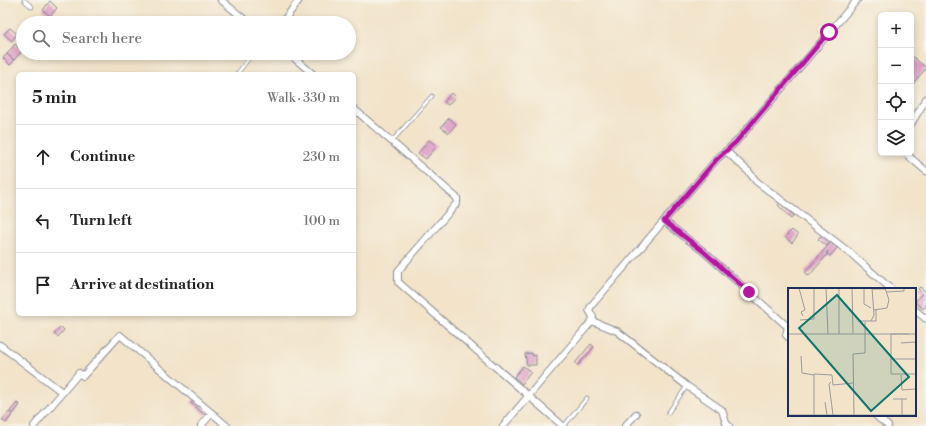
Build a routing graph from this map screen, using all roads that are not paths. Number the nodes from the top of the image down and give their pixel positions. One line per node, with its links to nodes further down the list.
1 (24, 0): 5 (lane)
2 (221, 0): 6 (street)
3 (299, 0): 7 (street)
4 (856, 0): 17 (street)
5 (32, 7)
6 (240, 16)
7 (287, 16)
8 (248, 60): 10 (lane)
9 (296, 60): 11 (street)
10 (239, 72)
11 (311, 72)
12 (432, 96): 16 (lane)
13 (926, 99): 15 (street)
14 (356, 111): 16 (street)
15 (913, 120)
16 (392, 140): 31 (street)
17 (726, 151): 20 (street); 21 (street)
18 (908, 156): 19 (street)
19 (926, 171)
20 (664, 221): 23 (street); 26 (street)
21 (890, 288)
22 (916, 311): 24 (street)
23 (593, 319): 29 (street); 31 (street)
24 (926, 319)
25 (788, 327): 27 (street)
26 (788, 327)
27 (788, 337)
28 (0, 345): 30 (street)
29 (687, 386): 34 (lane); 43 (street)
30 (62, 392): 33 (street); 37 (street)
31 (528, 397): 40 (street); 41 (street)
32 (587, 398): 41 (lane)
33 (212, 413): 38 (street); 39 (street)
34 (668, 413)
35 (636, 414): 42 (street)
36 (876, 416): 44 (street)
37 (34, 426)
38 (201, 426)
39 (227, 426)
40 (504, 426)
41 (564, 426)
42 (625, 426)
43 (729, 426)
44 (888, 426)

